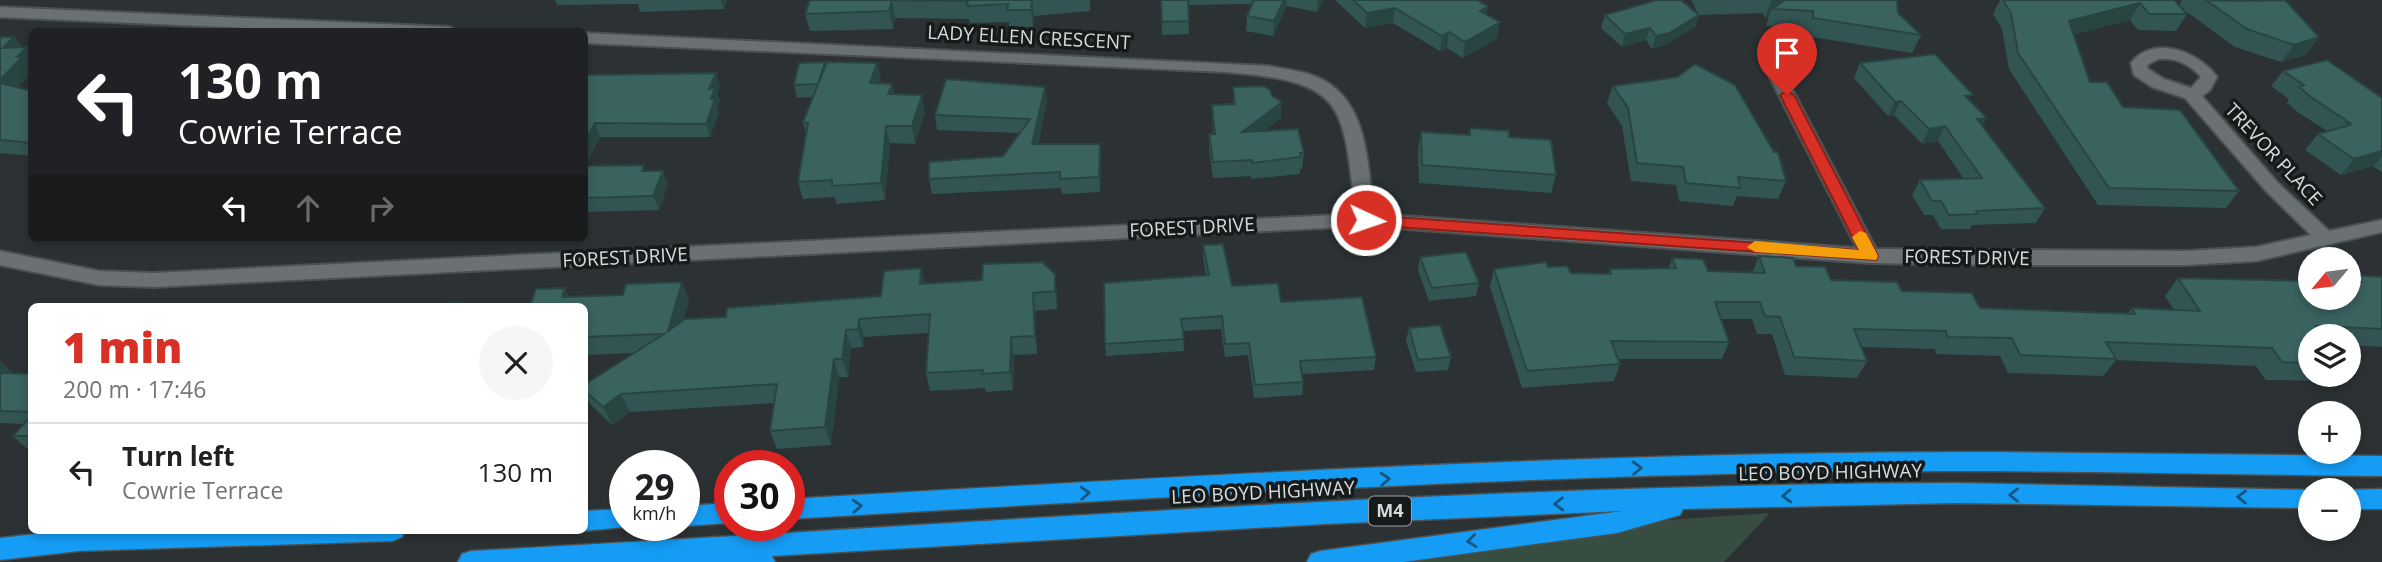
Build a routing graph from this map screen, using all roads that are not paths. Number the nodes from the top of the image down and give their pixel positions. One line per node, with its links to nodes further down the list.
1 (0, 12): 2 (street)
2 (360, 28)
3 (588, 38): 6 (street, LADY ELLEN CRESCENT)
4 (1775, 72): 9 (street)
5 (2191, 94): 8 (street, TREVOR PLACE)
6 (1366, 220): 9 (street, FOREST DRIVE); 10 (street, FOREST DRIVE)
7 (2382, 226): 8 (street, FOREST DRIVE)
8 (2327, 240): 9 (street, FOREST DRIVE)
9 (1870, 256)
10 (0, 258)
11 (2382, 466): 16 (highway, LEO BOYD HIGHWAY / M4, one-way to 11)
12 (2298, 498): 13 (highway, LEO BOYD HIGHWAY / M4, one-way to 13)
13 (1707, 499): 23 (highway, LEO BOYD HIGHWAY / M4, one-way to 23); 26 (highway, one-way to 26)
14 (2361, 499): 15 (highway)
15 (2382, 499)
16 (805, 508)
17 (609, 520): 18 (highway)
18 (588, 521)
19 (267, 534): 21 (highway)
20 (0, 535): 21 (highway)
21 (79, 540): 22 (highway)
22 (0, 549)
23 (653, 553): 24 (highway, LEO BOYD HIGHWAY / M4); 25 (highway)
24 (471, 562)
25 (762, 562)
26 (1320, 562)

